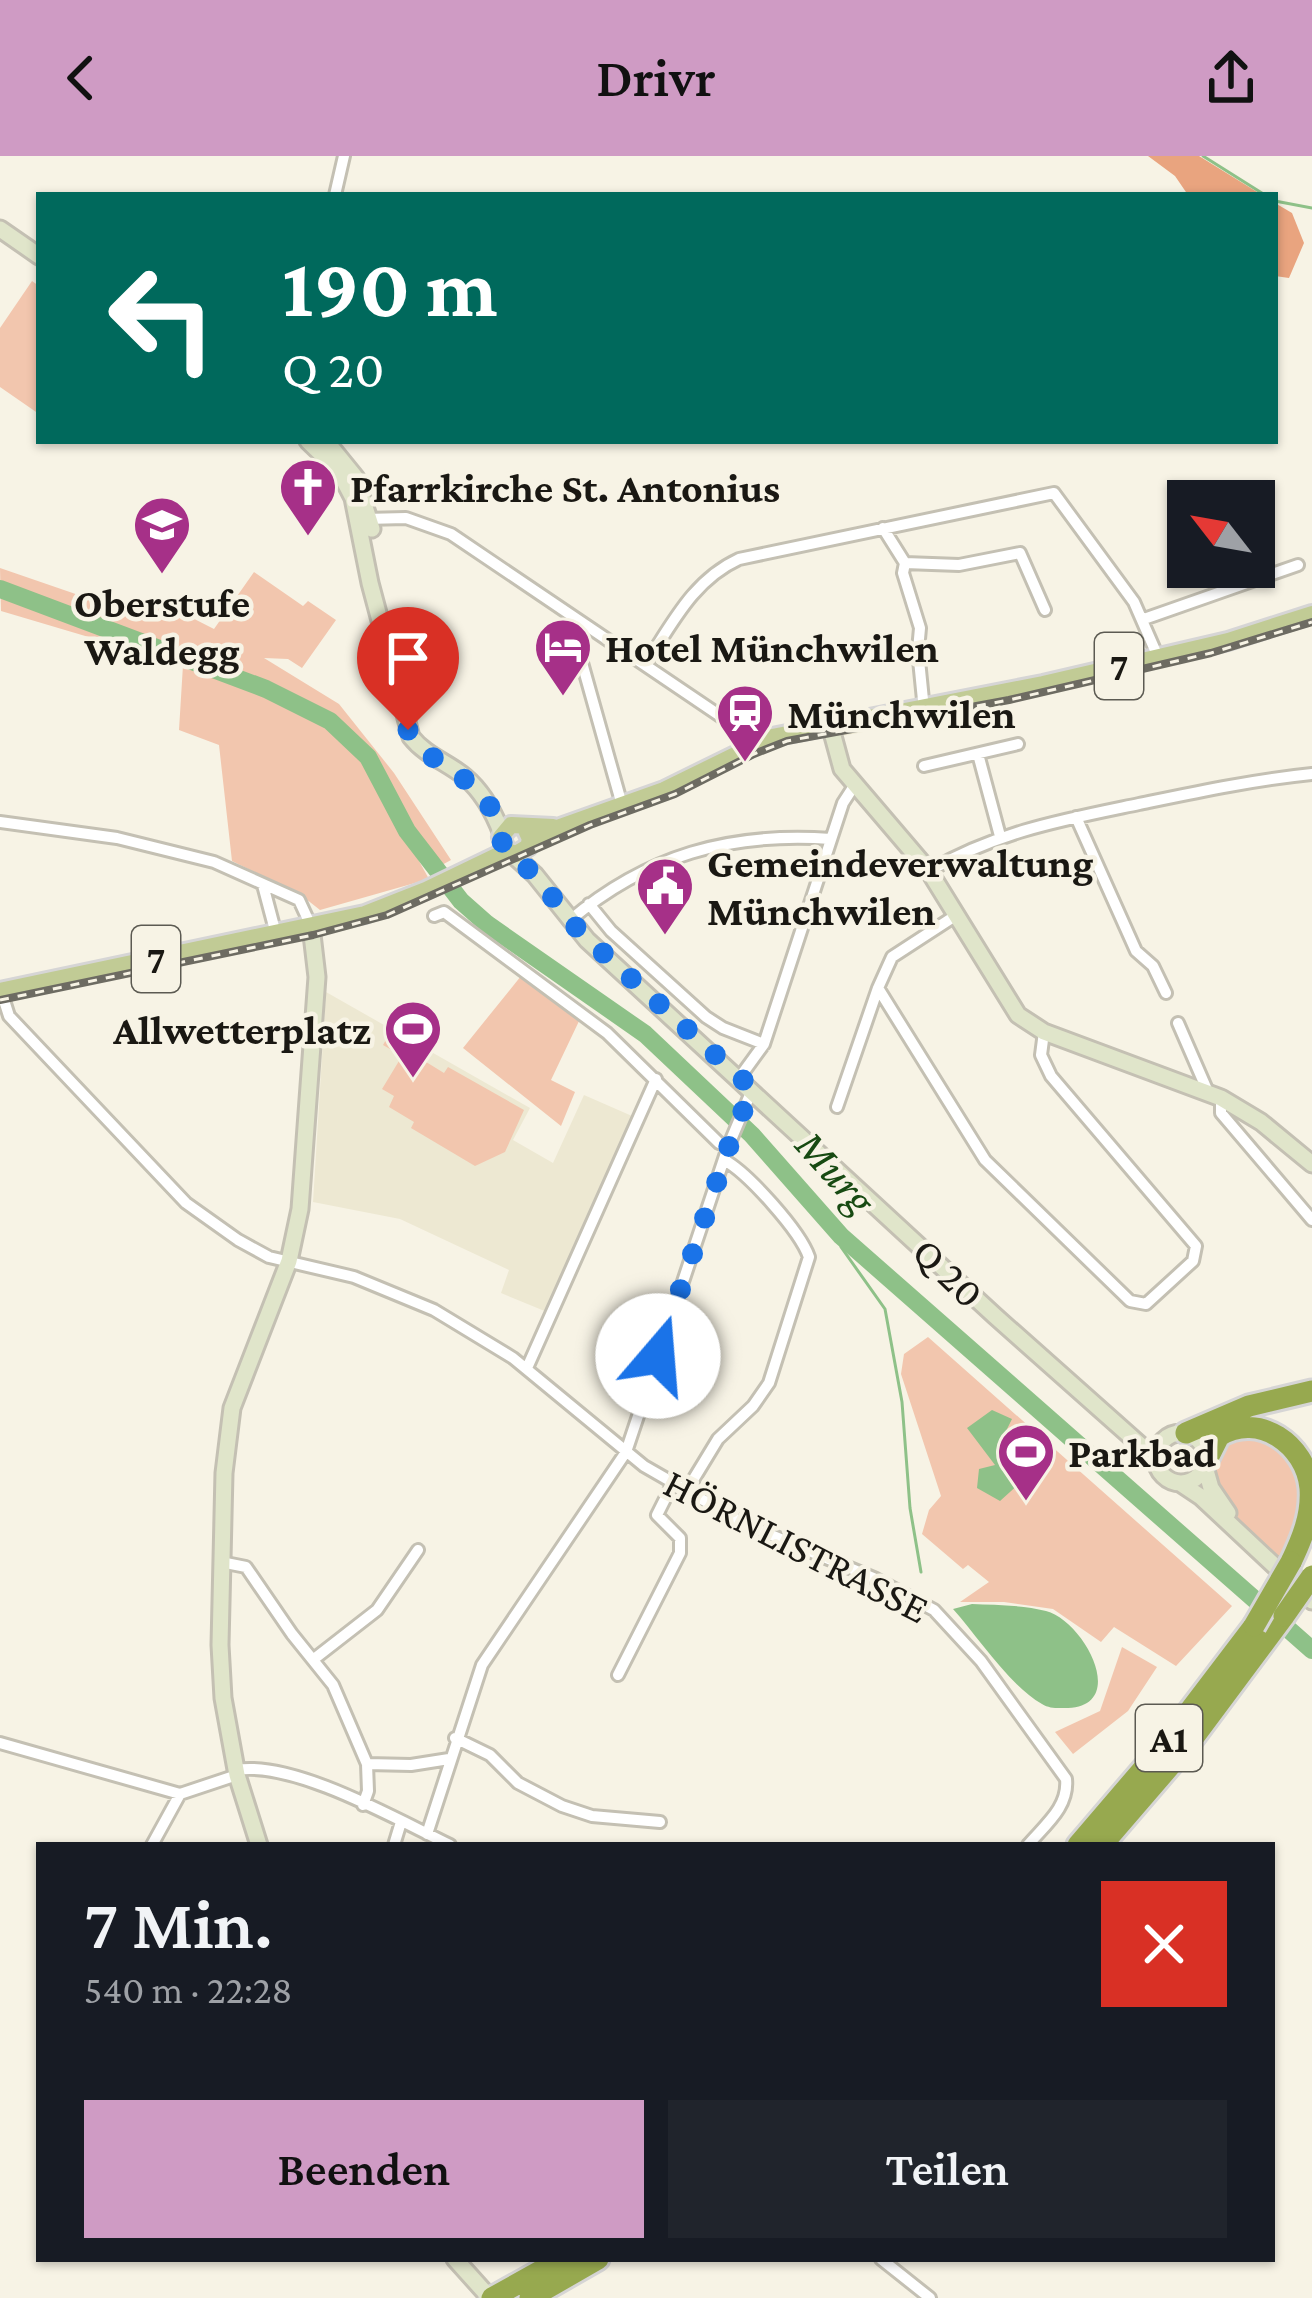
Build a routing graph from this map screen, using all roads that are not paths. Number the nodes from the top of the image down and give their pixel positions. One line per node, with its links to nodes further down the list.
1 (344, 156): 2 (street)
2 (336, 192)
3 (0, 230): 4 (main road)
4 (36, 254)
5 (312, 444): 7 (main road)
6 (329, 444): 7 (main road)
7 (365, 519): 14 (street); 30 (main road, Q 20)
8 (883, 528): 9 (street); 13 (street); 16 (street)
9 (904, 563): 11 (street); 17 (street)
10 (1298, 565): 13 (street)
11 (1045, 610)
12 (1312, 614): 15 (main road, 7)
13 (1144, 619): 15 (street)
14 (585, 625): 16 (street); 25 (street)
15 (1158, 657): 17 (main road, 7)
16 (645, 665): 20 (street)
17 (924, 710): 18 (main road, 7)
18 (830, 725): 20 (main road, 7); 24 (main road)
19 (1018, 743): 21 (street)
20 (754, 745): 25 (main road, 7)
21 (978, 754): 22 (street); 28 (street)
22 (924, 766)
23 (1312, 774): 26 (street)
24 (854, 786): 29 (street); 31 (main road)
25 (622, 805): 30 (main road, 7)
26 (1076, 818): 28 (street); 41 (street)
27 (0, 822): 32 (street)
28 (1000, 836): 31 (street)
29 (831, 839): 33 (street); 44 (street)
30 (515, 840): 36 (main road, Q 20); 37 (main road, 7)
31 (929, 871): 35 (main road)
32 (261, 882): 37 (street); 38 (street)
33 (590, 904): 36 (street); 44 (street)
34 (434, 916): 45 (street)
35 (955, 916): 39 (street); 43 (main road)
36 (569, 921): 46 (main road, Q 20)
37 (311, 926): 38 (main road, 7); 52 (main road)
38 (275, 934): 40 (main road, 7)
39 (878, 988): 43 (street); 48 (street)
40 (1, 991): 52 (street, HÖRNLISTRASSE)
41 (1166, 993)
42 (1178, 1023): 47 (street)
43 (1044, 1032): 47 (main road)
44 (764, 1044): 46 (street)
45 (656, 1079): 49 (street); 53 (street)
46 (746, 1083): 49 (street); 55 (main road, Q 20)
47 (1214, 1095): 50 (main road); 51 (street)
48 (837, 1107)
49 (726, 1153): 57 (street); 62 (street)
50 (1312, 1164)
51 (1312, 1220)
52 (289, 1261): 53 (street, HÖRNLISTRASSE); 66 (main road)
53 (527, 1367): 57 (street, HÖRNLISTRASSE)
54 (1312, 1391): 56 (highway)
55 (1109, 1414): 56 (main road, Q 20); 58 (main road, Q 20)
56 (1178, 1434): 58 (main road); 59 (main road, Q 20)
57 (626, 1452): 60 (street, HÖRNLISTRASSE); 72 (street)
58 (1156, 1459): 61 (main road, Q 20)
59 (1206, 1463): 61 (main road); 63 (main road, Q 20); 67 (highway, A1)
60 (673, 1483): 62 (street, HÖRNLISTRASSE); 71 (street)
61 (1180, 1483): 63 (main road, Q 20)
62 (687, 1490): 86 (street, HÖRNLISTRASSE)
63 (1243, 1534): 68 (main road, Q 20)
64 (1312, 1543): 67 (highway, A1)
65 (418, 1550): 70 (street)
66 (221, 1562): 70 (street); 76 (main road)
67 (1303, 1573): 69 (highway, A1, bridge); 69 (highway, A1, bridge)
68 (1312, 1600)
69 (1261, 1632): 87 (highway, A1); 88 (highway, A1)
70 (314, 1659): 75 (street)
71 (618, 1676)
72 (455, 1738): 74 (street); 80 (street)
73 (0, 1743): 77 (street)
74 (449, 1759): 75 (street); 81 (street)
75 (368, 1764): 78 (street)
76 (236, 1773): 77 (street); 78 (street); 83 (main road)
77 (180, 1794): 82 (street)
78 (363, 1805): 79 (street)
79 (401, 1822): 81 (street); 84 (street)
80 (660, 1822)
81 (427, 1834): 85 (street)
82 (154, 1842)
83 (258, 1842)
84 (395, 1842)
85 (444, 1842)
86 (1030, 1842)
87 (1081, 1842)
88 (1105, 1842)
89 (458, 2262): 93 (main road)
90 (557, 2262): 93 (highway)
91 (593, 2262): 94 (highway)
92 (884, 2262): 95 (street)
93 (491, 2298)
94 (530, 2298)
95 (930, 2298)

